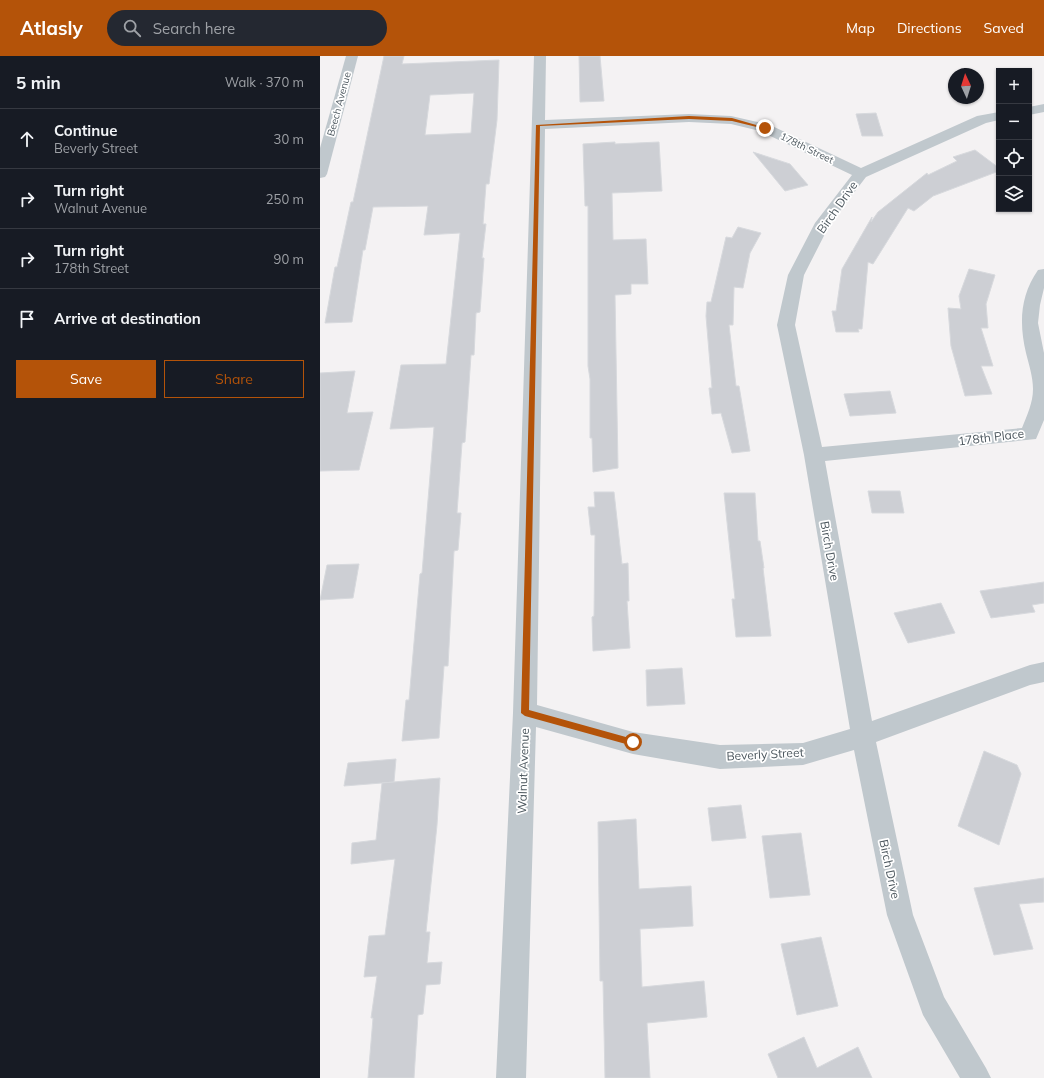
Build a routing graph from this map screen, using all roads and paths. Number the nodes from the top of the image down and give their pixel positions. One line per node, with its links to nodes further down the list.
1 (352, 56): 7 (street, Beech Avenue)
2 (540, 56): 6 (street, Walnut Avenue)
3 (1044, 108): 4 (street)
4 (1032, 110)
5 (996, 117): 8 (street, Birch Drive)
6 (538, 125): 8 (street, 178th Street); 12 (street, Walnut Avenue)
7 (320, 174)
8 (861, 174): 10 (street, Birch Drive)
9 (1044, 274): 10 (street, 178th Place)
10 (814, 455): 13 (street, Birch Drive)
11 (1044, 672): 13 (street, Beverly Street)
12 (525, 713): 13 (street, Beverly Street); 14 (street, Walnut Avenue)
13 (863, 736): 15 (street, Birch Drive)
14 (511, 1078)
15 (976, 1078)

